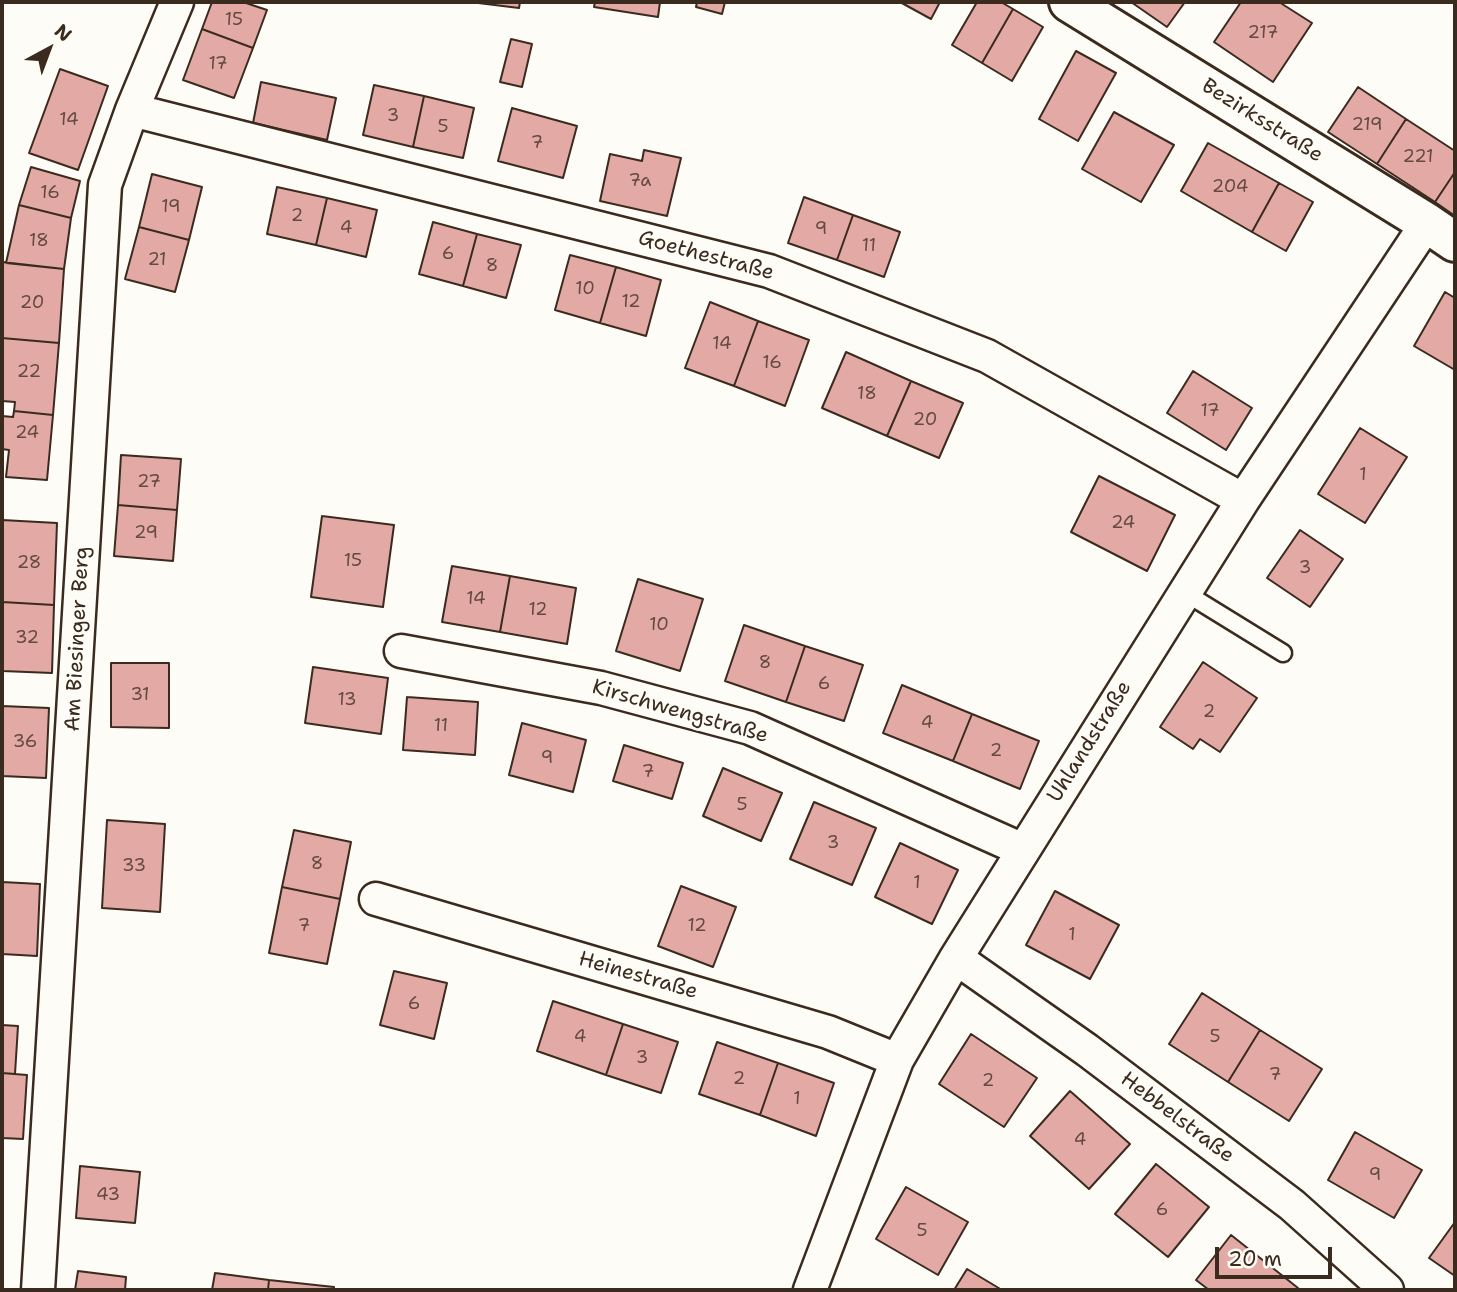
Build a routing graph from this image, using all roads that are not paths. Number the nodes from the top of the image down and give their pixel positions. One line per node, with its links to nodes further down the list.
1 (177, 2): 3 (street, Am Biesinger Berg)
2 (1069, 2): 4 (main road, Bezirksstraße)
3 (132, 110): 5 (street, Goethestraße); 13 (street, Am Biesinger Berg)
4 (1441, 233): 5 (street, Uhlandstraße)
5 (1243, 500): 6 (street, Uhlandstraße)
6 (1184, 592): 8 (lane); 9 (street, Uhlandstraße)
7 (401, 651): 9 (street, Kirschwengstraße)
8 (1283, 653)
9 (1023, 850): 11 (street, Uhlandstraße)
10 (376, 899): 12 (street, Heinestraße)
11 (956, 958): 12 (street, Uhlandstraße); 15 (street, Hebbelstraße)
12 (897, 1060): 14 (street, Uhlandstraße)
13 (38, 1290)
14 (810, 1290)
15 (1387, 1290)

